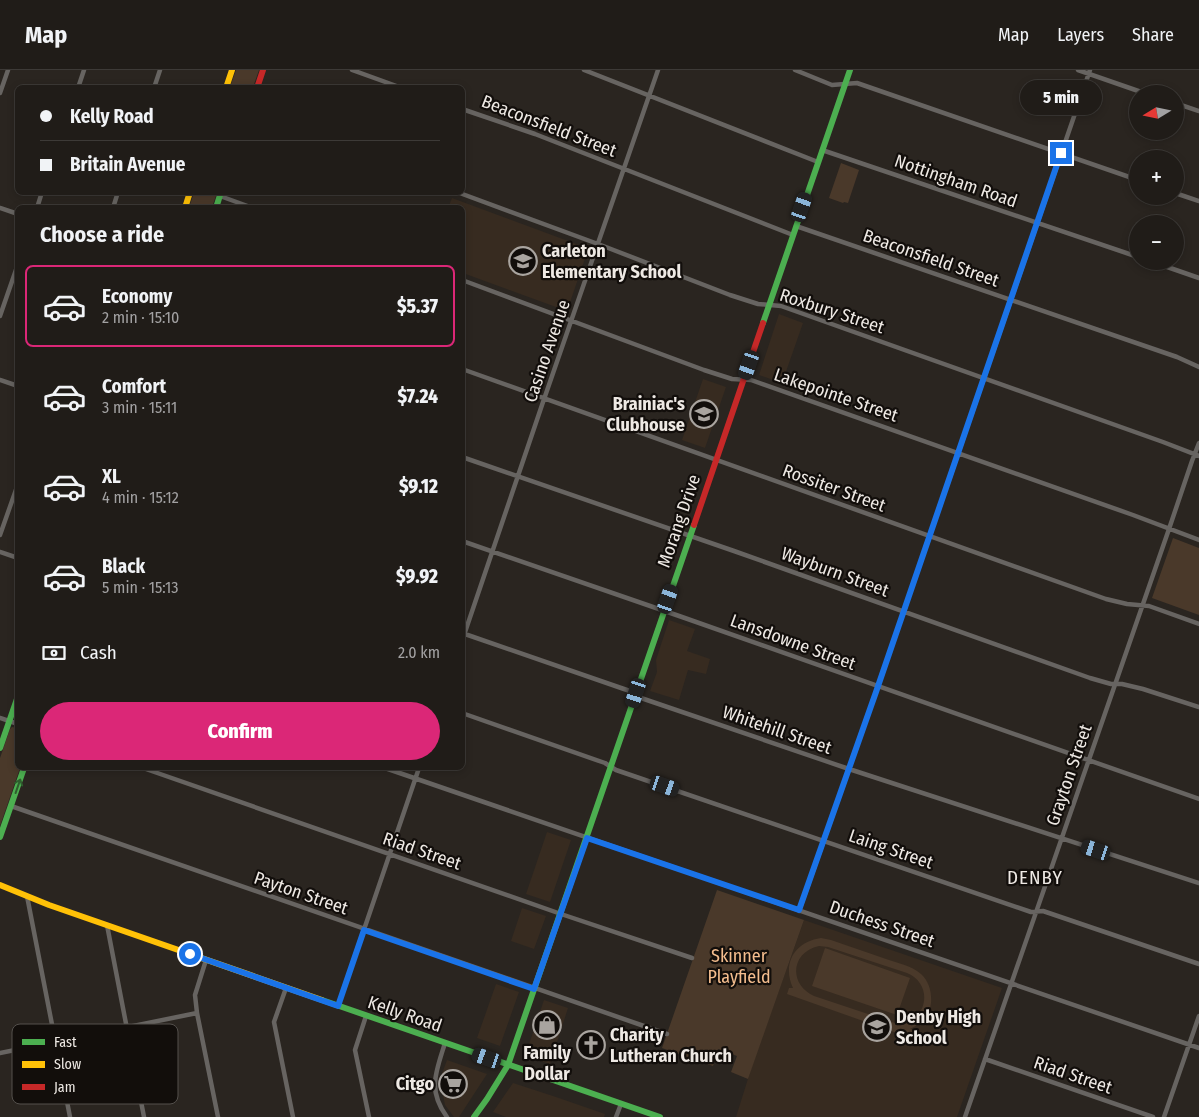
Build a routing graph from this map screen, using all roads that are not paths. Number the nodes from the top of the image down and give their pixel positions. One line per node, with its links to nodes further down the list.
1 (8, 70): 20 (street)
2 (84, 70): 14 (street)
3 (160, 70): 15 (street)
4 (232, 70): 16 (street)
5 (263, 70): 17 (street)
6 (352, 70): 18 (street)
7 (584, 70): 21 (street)
8 (658, 70): 21 (street, Casino Avenue)
9 (795, 70): 13 (street)
10 (850, 70): 13 (street, Morang Drive)
11 (1078, 70): 12 (street)
12 (1089, 72): 19 (street); 26 (street)
13 (845, 84): 25 (street, Morang Drive); 26 (street)
14 (79, 85)
15 (155, 85)
16 (227, 85)
17 (258, 85)
18 (394, 85)
19 (1129, 87)
20 (0, 93)
21 (649, 96): 27 (street); 28 (street, Casino Avenue)
22 (1184, 106): 24 (street)
23 (465, 109): 28 (street, Beaconsfield Street)
24 (1199, 112)
25 (822, 150): 27 (street, Morang Drive); 37 (street, Nottingham Road)
26 (1061, 153): 29 (street); 37 (street)
27 (818, 162): 38 (street, Morang Drive)
28 (624, 169): 39 (street, Beaconsfield Street); 40 (street, Casino Avenue)
29 (1129, 177)
30 (222, 195): 34 (street)
31 (465, 195): 40 (street, Roxbury Street)
32 (1184, 196): 33 (street)
33 (1199, 201)
34 (247, 205)
35 (0, 208): 36 (street)
36 (15, 213)
37 (1037, 223): 41 (street, Nottingham Road); 46 (street)
38 (796, 226): 39 (street, Morang Drive); 46 (street, Beaconsfield Street)
39 (793, 235): 47 (street, Morang Drive)
40 (598, 244): 47 (street, Roxbury Street); 49 (street, Casino Avenue)
41 (1129, 254)
42 (1176, 270): 44 (street)
43 (15, 273): 48 (street)
44 (1199, 278)
45 (465, 281): 49 (street, Lakepointe Street)
46 (1011, 300): 50 (street, Beaconsfield Street); 52 (street)
47 (769, 305): 52 (street, Roxbury Street); 54 (street, Morang Drive)
48 (0, 316)
49 (572, 322): 54 (street, Lakepointe Street); 56 (street, Casino Avenue)
50 (1199, 367)
51 (465, 371): 56 (street, Rossiter Street)
52 (984, 378): 58 (street); 59 (street, Roxbury Street)
53 (0, 380): 55 (street)
54 (744, 380): 58 (street, Lakepointe Street); 61 (street, Morang Drive)
55 (15, 385)
56 (544, 399): 61 (street, Rossiter Street); 62 (street, Casino Avenue)
57 (1199, 443): 59 (street, Grayton Street)
58 (958, 453): 64 (street, Lakepointe Street); 67 (street)
59 (1197, 455): 64 (street, Grayton Street)
60 (465, 458): 62 (street, Wayburn Street)
61 (716, 460): 66 (street, Morang Drive); 67 (street, Rossiter Street)
62 (519, 477): 66 (street, Wayburn Street); 71 (street, Casino Avenue)
63 (15, 492): 65 (street)
64 (1169, 530): 68 (street, Lakepointe Street); 73 (street, Grayton Street)
65 (0, 535)
66 (690, 536): 74 (street, Morang Drive); 75 (street, Wayburn Street)
67 (929, 536): 73 (street, Rossiter Street); 75 (street)
68 (1199, 540)
69 (465, 542): 71 (street, Lansdowne Street)
70 (0, 552): 72 (street)
71 (493, 552): 74 (street, Lansdowne Street); 77 (street, Casino Avenue)
72 (15, 557)
73 (1143, 606): 76 (street, Rossiter Street); 79 (street, Grayton Street)
74 (664, 611): 80 (street, Lansdowne Street); 81 (street, Morang Drive)
75 (904, 611): 79 (street, Wayburn Street); 80 (street)
76 (1199, 624)
77 (465, 630)
78 (465, 633): 81 (street, Whitehill Street)
79 (1116, 684): 83 (street, Wayburn Street); 89 (street, Grayton Street)
80 (878, 686): 89 (street, Lansdowne Street); 91 (street)
81 (636, 693): 90 (street, Morang Drive); 91 (street, Whitehill Street)
82 (15, 704): 86 (street)
83 (1199, 707)
84 (465, 715): 90 (street, Laing Street)
85 (0, 718): 86 (street)
86 (9, 721): 87 (street); 88 (street)
87 (15, 723)
88 (0, 748)
89 (1089, 761): 97 (street, Lansdowne Street); 101 (street, Grayton Street)
90 (611, 767): 100 (street, Morang Drive); 102 (street, Laing Street)
91 (849, 769): 101 (street, Whitehill Street); 102 (street)
92 (23, 770): 98 (street, one-way to 92)
93 (149, 770): 103 (street, Riad Street)
94 (391, 770): 96 (street, Duchess Street)
95 (418, 770): 96 (street)
96 (415, 778): 100 (street, Duchess Street); 103 (street)
97 (1199, 799)
98 (11, 806): 99 (street); 111 (street, Payton Street)
99 (0, 837)
100 (587, 838): 107 (street, Duchess Street); 109 (street, Morang Drive)
101 (1062, 838): 104 (street, Whitehill Street); 108 (street, Grayton Street)
102 (824, 841): 107 (street); 108 (street, Laing Street)
103 (390, 854): 109 (street, Riad Street); 111 (street)
104 (1199, 883)
105 (0, 885): 106 (street, Kelly Road)
106 (27, 896): 110 (street, Kelly Road); 122 (street)
107 (799, 910): 115 (street, Duchess Street)
108 (1037, 912): 114 (street, Laing Street); 115 (street, Grayton Street)
109 (561, 914): 112 (street, Riad Street); 117 (street, Morang Drive)
110 (107, 925): 113 (street, Kelly Road); 123 (street)
111 (364, 930): 117 (street, Payton Street); 118 (street)
112 (692, 958)
113 (206, 960): 116 (street, Kelly Road); 119 (street)
114 (1199, 964)
115 (1012, 984): 127 (street, Duchess Street); 129 (street, Grayton Street)
116 (286, 988): 118 (street, Kelly Road); 137 (street)
117 (534, 989): 125 (street, Payton Street); 130 (street, Morang Drive)
118 (338, 1006): 120 (street, Kelly Road)
119 (197, 1013): 124 (street); 136 (street)
120 (366, 1016): 126 (street, Kelly Road); 138 (street)
121 (1199, 1016): 127 (street)
122 (52, 1024)
123 (125, 1024)
124 (145, 1024)
125 (667, 1034)
126 (445, 1044): 130 (street, Kelly Road); 139 (street)
127 (1190, 1045): 128 (street, Duchess Street); 145 (street)
128 (1199, 1048)
129 (985, 1059): 143 (street, Grayton Street); 144 (street, Riad Street)
130 (508, 1065): 133 (street, Kelly Road); 140 (street, Morang Drive)
131 (67, 1104): 134 (street)
132 (141, 1104): 135 (street)
133 (621, 1104): 141 (street); 142 (street, Kelly Road)
134 (70, 1117)
135 (144, 1117)
136 (218, 1117)
137 (293, 1117)
138 (369, 1117)
139 (447, 1117)
140 (474, 1117)
141 (616, 1117)
142 (660, 1117)
143 (965, 1117)
144 (1153, 1117)
145 (1164, 1117)

